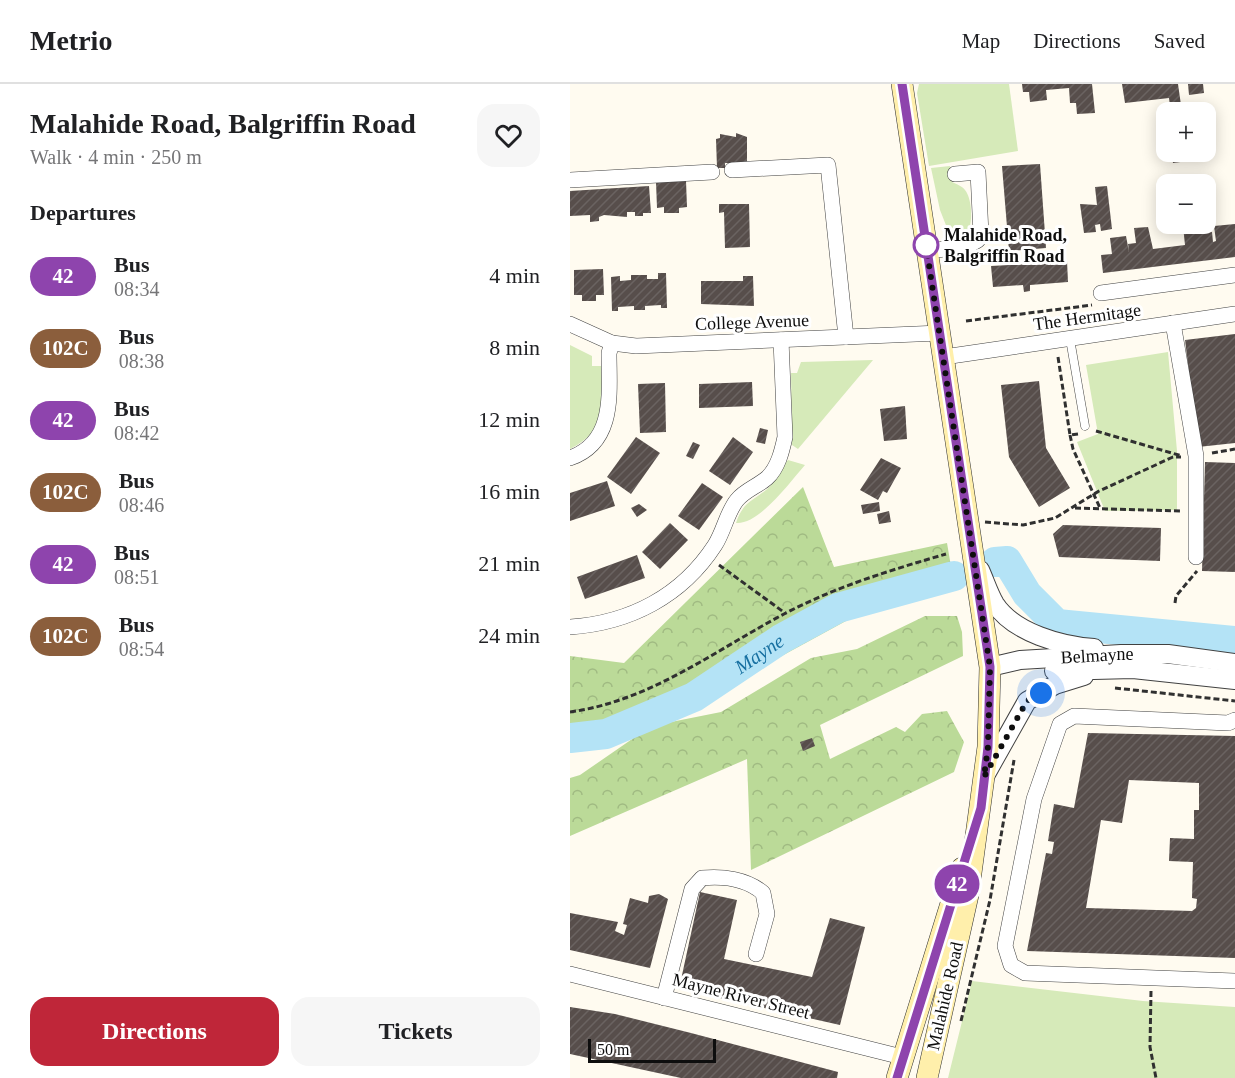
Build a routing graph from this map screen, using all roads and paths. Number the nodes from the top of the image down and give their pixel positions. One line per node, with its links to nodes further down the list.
1 (902, 84): 6 (main road, Malahide Road)
2 (732, 170): 14 (street)
3 (712, 172): 5 (street)
4 (955, 174): 6 (street)
5 (570, 180)
6 (926, 251): 13 (main road, Malahide Road)
7 (1235, 275): 8 (street)
8 (1101, 293): 10 (path)
9 (1235, 314): 11 (street, The Hermitage)
10 (966, 321)
11 (1173, 323): 16 (street, The Hermitage); 22 (street)
12 (570, 324): 17 (street, College Avenue)
13 (940, 333): 14 (street, College Avenue); 18 (main road, Malahide Road)
14 (846, 337): 15 (street, College Avenue)
15 (782, 340): 17 (street, College Avenue); 31 (street)
16 (1063, 340): 18 (street, The Hermitage); 19 (lane); 20 (path)
17 (612, 343): 23 (street)
18 (944, 357): 28 (main road, Malahide Road)
19 (1085, 430): 20 (path); 24 (path)
20 (1070, 435): 24 (path)
21 (1235, 449): 22 (path)
22 (1196, 456): 27 (street)
23 (570, 458)
24 (1093, 495): 25 (path); 26 (path)
25 (1073, 508): 26 (path); 28 (path)
26 (1100, 509): 27 (path)
27 (1196, 511): 32 (street)
28 (968, 525): 30 (main road, Malahide Road)
29 (946, 554): 34 (path)
30 (973, 554): 36 (street); 38 (main road, Malahide Road)
31 (706, 556): 34 (path); 35 (street)
32 (1196, 557): 33 (path)
33 (1175, 603)
34 (785, 613): 41 (path)
35 (570, 627)
36 (1168, 654): 37 (street, Belmayne); 38 (street, Belmayne)
37 (1235, 663)
38 (990, 667): 39 (street, Belmayne); 43 (main road, Malahide Road)
39 (1133, 669): 40 (street, Belmayne); 43 (street)
40 (1235, 680)
41 (570, 712)
42 (1235, 720): 47 (street)
43 (984, 777): 44 (main road, Malahide Road)
44 (981, 808): 50 (main road, Malahide Road); 52 (main road, Malahide Road)
45 (756, 954): 49 (street)
46 (570, 974): 49 (street, Mayne River Street)
47 (1151, 978): 48 (street); 53 (path)
48 (1235, 981)
49 (664, 998): 50 (street, Mayne River Street)
50 (902, 1057): 51 (main road, Malahide Road)
51 (897, 1078)
52 (927, 1078)
53 (1156, 1078)

